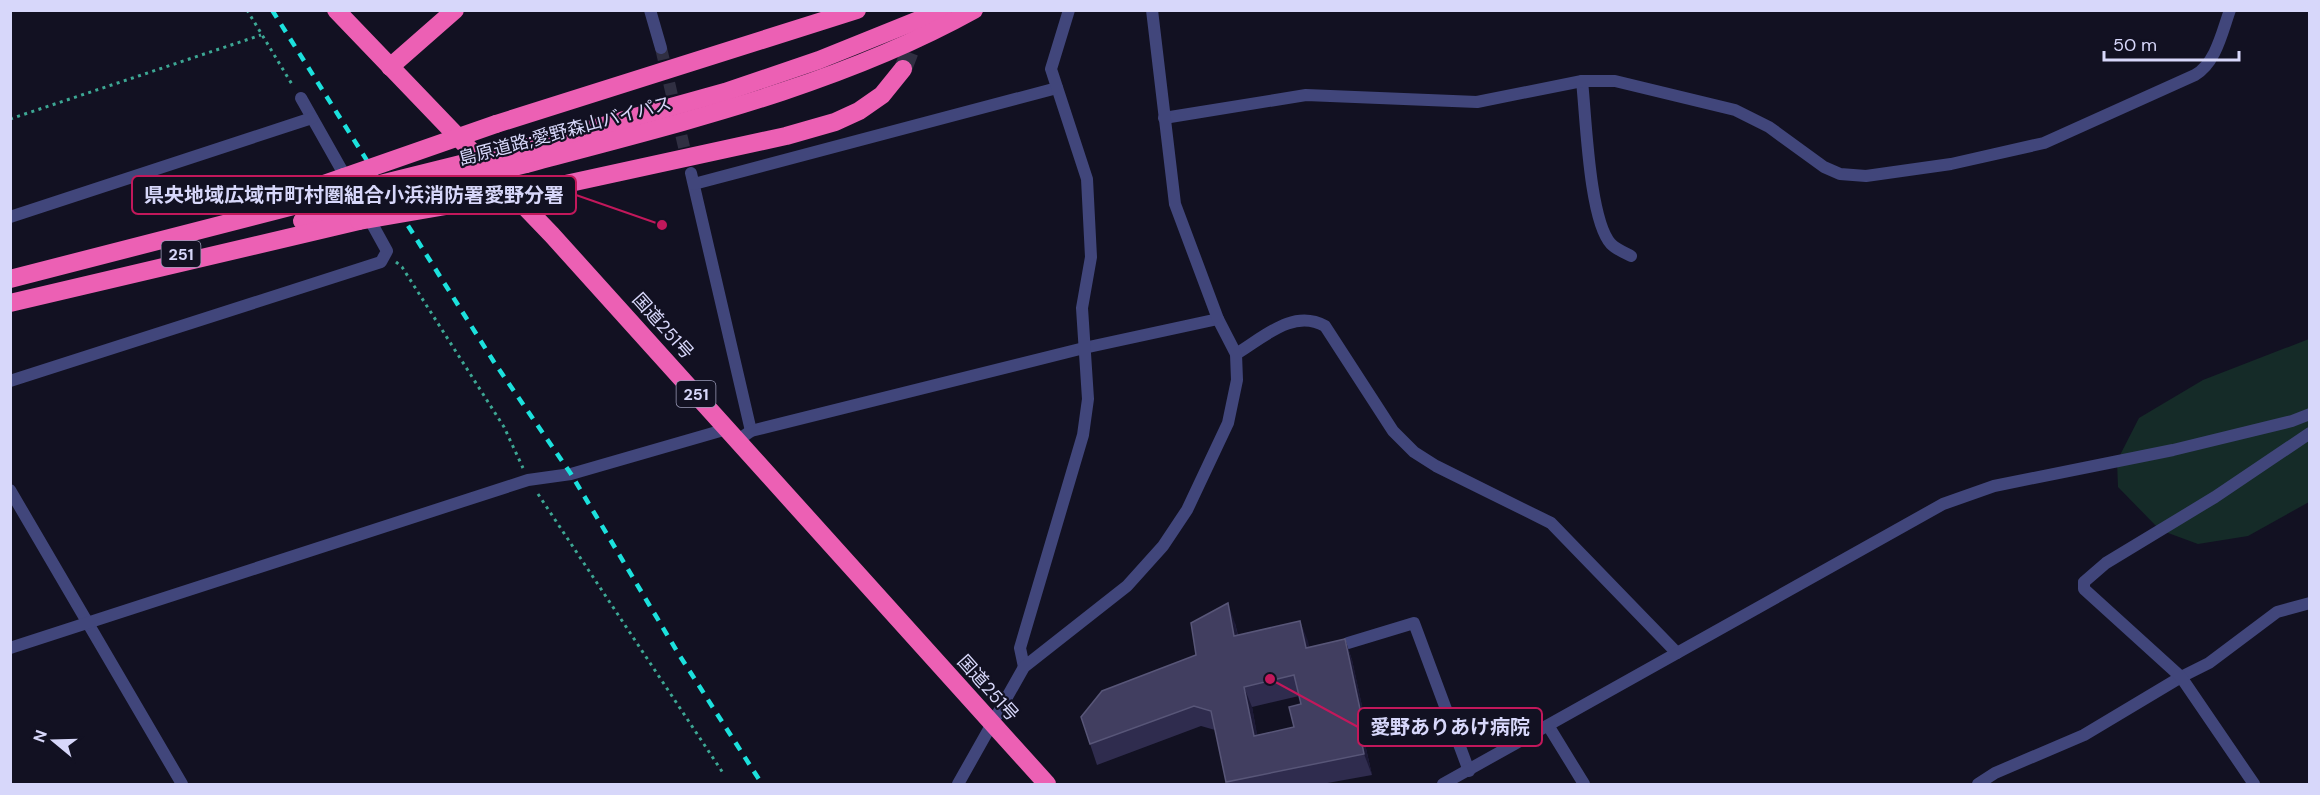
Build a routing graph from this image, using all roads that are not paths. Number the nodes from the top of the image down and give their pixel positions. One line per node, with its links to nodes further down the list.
1 (336, 10): 12 (highway, 国道251号 / 251)
2 (455, 10): 12 (highway)
3 (650, 10): 11 (street)
4 (857, 10): 19 (highway, bridge)
5 (943, 10): 10 (highway)
6 (974, 10): 10 (highway)
7 (1069, 10): 15 (street)
8 (1152, 10): 18 (street)
9 (2230, 10): 14 (street)
10 (878, 46): 19 (highway, 島原道路;愛野森山バイパス, bridge); 19 (highway, 島原道路;愛野森山バイパス, bridge)
11 (661, 48)
12 (390, 67): 29 (highway, 国道251号 / 251)
13 (903, 69): 19 (highway, bridge)
14 (1582, 81): 18 (street); 21 (street)
15 (1057, 88): 25 (street); 29 (street)
16 (301, 98): 17 (street)
17 (312, 118): 20 (street); 27 (street)
18 (1164, 118): 24 (street)
19 (351, 200): 22 (highway, 251); 23 (highway)
20 (10, 217)
21 (1631, 256)
22 (10, 279)
23 (10, 301)
24 (1218, 319): 25 (street); 26 (street)
25 (1084, 348): 29 (street); 37 (street)
26 (1236, 354): 36 (street); 37 (street)
27 (10, 381)
28 (2310, 414): 36 (street)
29 (739, 433): 33 (street); 39 (highway, 国道251号 / 251)
30 (2310, 433): 38 (street)
31 (10, 490): 33 (street)
32 (2310, 603): 38 (street)
33 (87, 622): 35 (street); 42 (street)
34 (1348, 643): 41 (street)
35 (10, 648)
36 (1677, 653): 40 (street)
37 (1024, 667): 39 (street)
38 (2181, 677): 47 (street); 48 (street)
39 (991, 722): 43 (street); 44 (highway, 国道251号 / 251)
40 (1549, 727): 41 (street); 46 (street)
41 (1469, 771): 45 (street)
42 (182, 784)
43 (958, 784)
44 (1047, 784)
45 (1443, 784)
46 (1584, 784)
47 (1978, 784)
48 (2254, 784)

